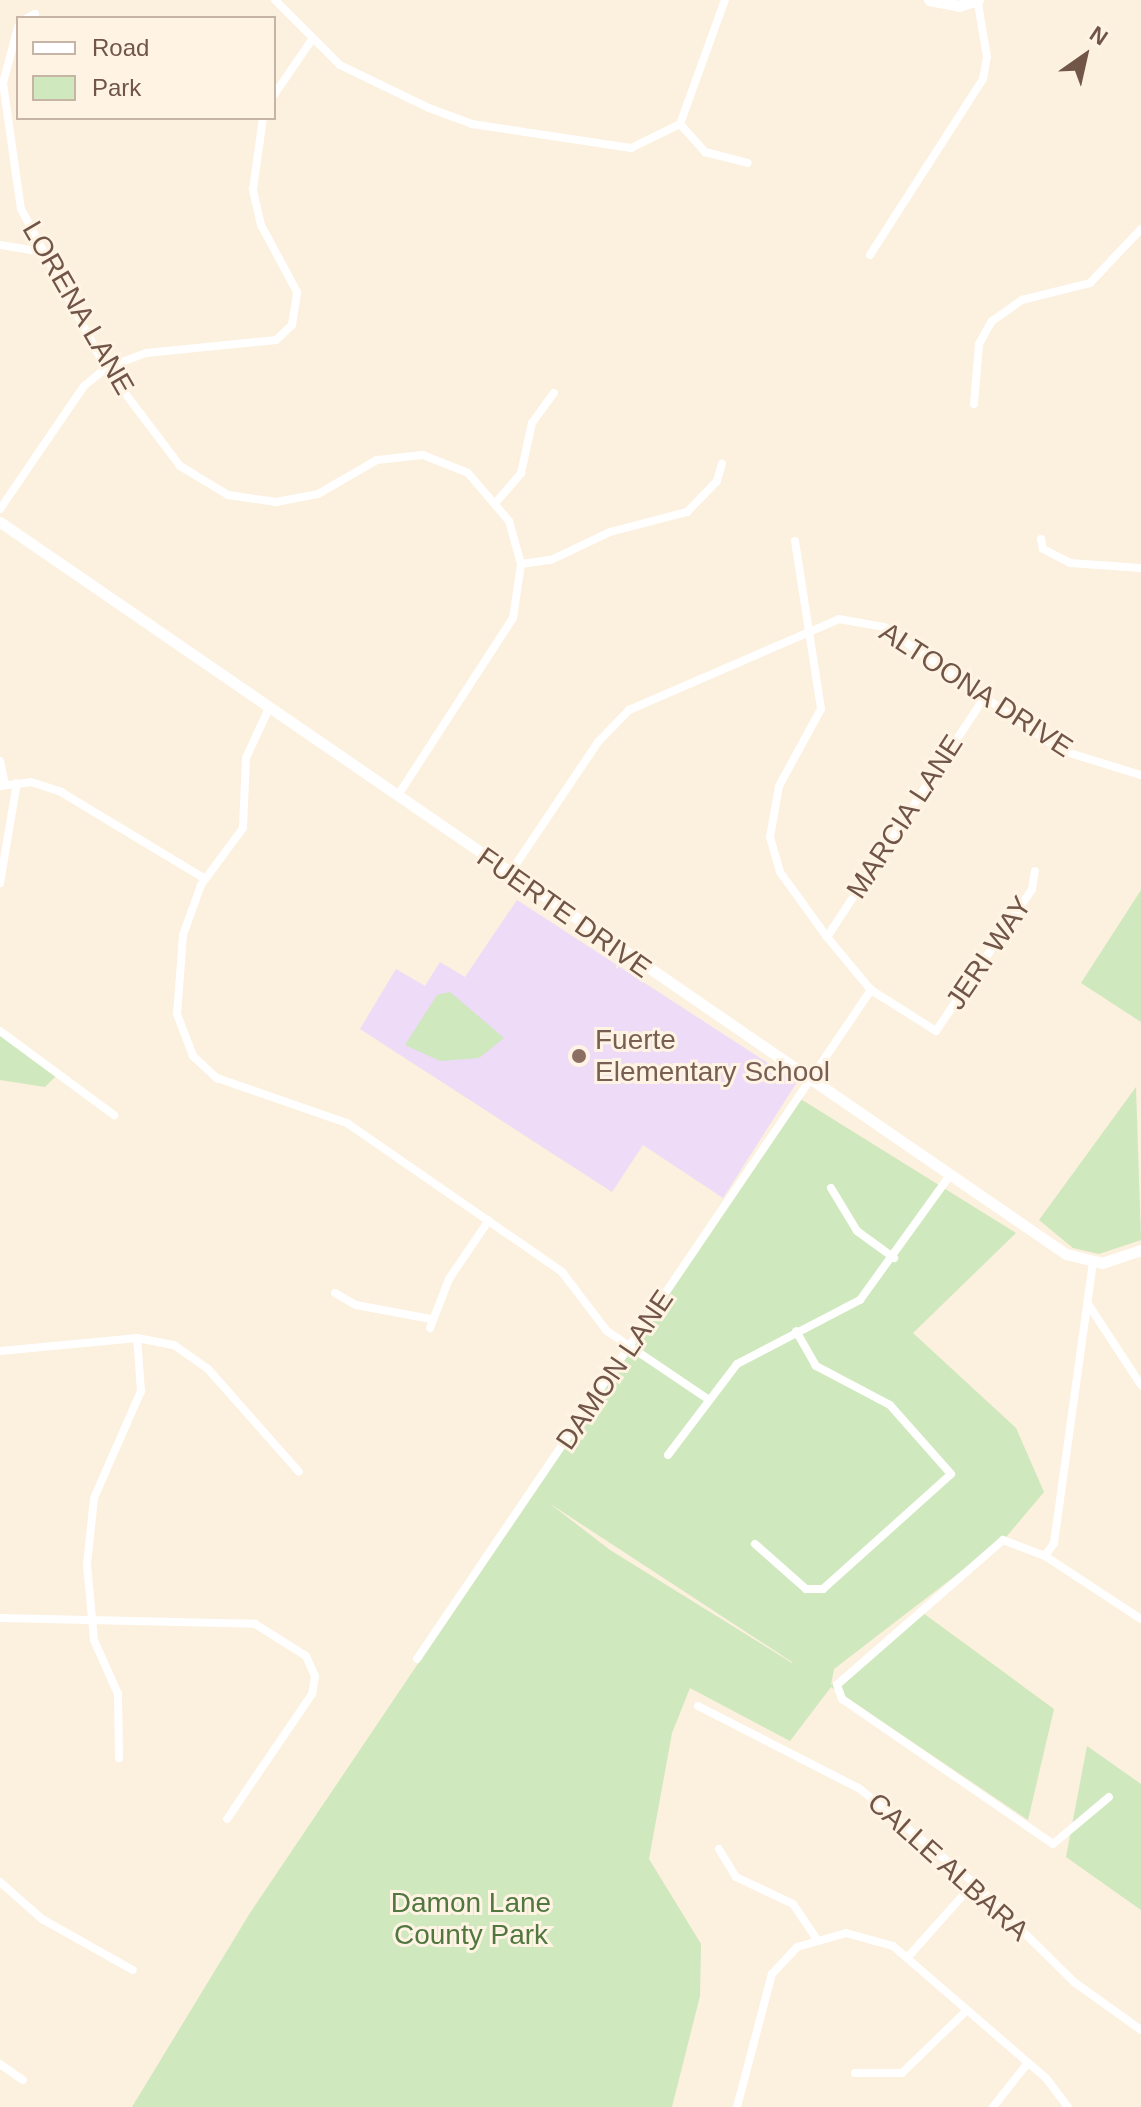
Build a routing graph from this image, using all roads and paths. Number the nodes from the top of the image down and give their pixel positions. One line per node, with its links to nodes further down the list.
1 (275, 0): 6 (street)
2 (725, 0): 9 (street)
3 (929, 0): 4 (street)
4 (978, 2): 14 (street)
5 (16, 34): 13 (street, LORENA LANE)
6 (313, 38): 7 (street); 9 (street)
7 (276, 92)
8 (263, 120): 15 (street)
9 (680, 124): 10 (street)
10 (748, 163)
11 (1141, 229): 17 (street)
12 (0, 245): 13 (street)
13 (43, 252): 15 (street, LORENA LANE)
14 (870, 255)
15 (106, 368): 19 (street, LORENA LANE); 20 (street)
16 (554, 393): 19 (street)
17 (974, 404)
18 (722, 464): 24 (street)
19 (497, 501): 24 (street, LORENA LANE)
20 (0, 509)
21 (0, 522): 28 (street, FUERTE DRIVE)
22 (1041, 539): 25 (street)
23 (795, 541): 26 (street)
24 (521, 564): 33 (street)
25 (1141, 568)
26 (811, 627): 27 (street, ALTOONA DRIVE); 35 (street, ALTOONA DRIVE); 38 (street)
27 (984, 698): 30 (street, ALTOONA DRIVE); 38 (street, MARCIA LANE)
28 (270, 706): 33 (street, FUERTE DRIVE); 36 (street)
29 (0, 761): 32 (street)
30 (1141, 775)
31 (17, 783): 32 (street); 36 (street); 37 (street)
32 (3, 785)
33 (398, 795): 35 (street, FUERTE DRIVE)
34 (1035, 871): 39 (street, JERI WAY)
35 (508, 876): 41 (street, FUERTE DRIVE)
36 (205, 879): 45 (street)
37 (0, 883)
38 (827, 937): 39 (street)
39 (871, 990): 41 (street)
40 (0, 1031): 42 (street)
41 (812, 1080): 43 (street, FUERTE DRIVE); 53 (street, DAMON LANE)
42 (114, 1115)
43 (950, 1175): 47 (street); 48 (street, FUERTE DRIVE)
44 (831, 1188): 47 (street)
45 (489, 1220): 49 (street); 53 (street)
46 (1141, 1250): 48 (street)
47 (894, 1258): 51 (street)
48 (1093, 1262): 50 (street)
49 (335, 1293)
50 (1088, 1304): 55 (street); 60 (street)
51 (796, 1331): 56 (street); 59 (street)
52 (137, 1338): 54 (street); 58 (street); 63 (street)
53 (631, 1348): 56 (street); 64 (street, DAMON LANE)
54 (0, 1351)
55 (1141, 1385)
56 (708, 1399): 57 (street)
57 (668, 1455)
58 (299, 1472)
59 (755, 1544)
60 (1045, 1556): 62 (street); 67 (street)
61 (0, 1618): 63 (street)
62 (1141, 1619)
63 (91, 1621): 66 (street); 68 (street)
64 (417, 1659)
65 (698, 1706): 71 (street, CALLE ALBARA)
66 (119, 1758)
67 (1109, 1797)
68 (227, 1819)
69 (719, 1849): 72 (street)
70 (0, 1882): 74 (street)
71 (974, 1883): 73 (street); 76 (street, CALLE ALBARA)
72 (816, 1938): 73 (street); 81 (street)
73 (907, 1958): 75 (street)
74 (133, 1970)
75 (965, 2012): 78 (street); 79 (street)
76 (1141, 2030)
77 (0, 2064): 80 (street)
78 (1027, 2064): 82 (street); 83 (street)
79 (855, 2073)
80 (23, 2080)
81 (737, 2107)
82 (993, 2107)
83 (1068, 2107)

